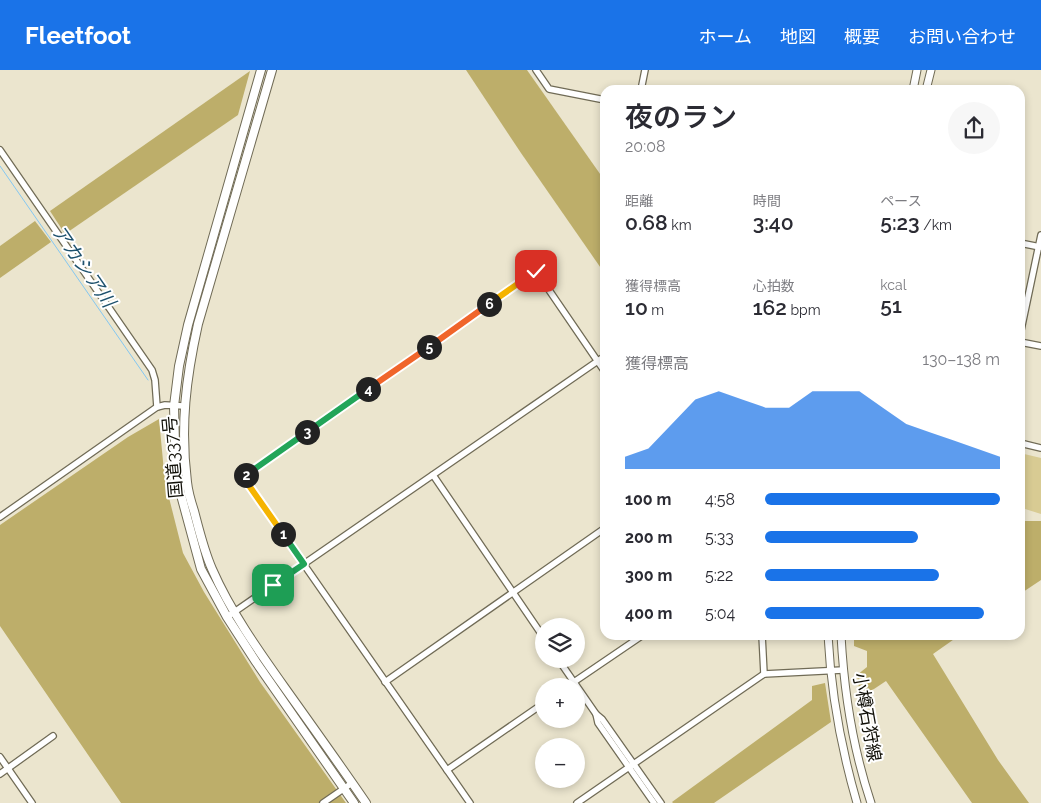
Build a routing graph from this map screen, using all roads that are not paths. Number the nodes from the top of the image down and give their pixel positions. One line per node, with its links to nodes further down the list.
1 (261, 70): 20 (highway, 国道337号)
2 (272, 70): 21 (highway, 国道337号)
3 (536, 70): 10 (street)
4 (645, 70): 7 (street)
5 (917, 70): 8 (main road)
6 (930, 70): 9 (main road)
7 (642, 85)
8 (914, 85)
9 (927, 85)
10 (600, 99)
11 (0, 150): 22 (street)
12 (1041, 235): 14 (street)
13 (1025, 244): 14 (street)
14 (1040, 247): 15 (street)
15 (1025, 313)
16 (1025, 343): 17 (street)
17 (1041, 346)
18 (598, 361): 19 (street); 25 (street); 28 (street)
19 (600, 364)
20 (174, 406): 21 (street); 22 (street); 31 (highway, 国道337号)
21 (184, 406): 30 (highway, 国道337号)
22 (157, 407): 26 (street)
23 (1025, 444): 24 (street)
24 (1041, 448)
25 (433, 475): 28 (street); 29 (street)
26 (0, 517)
27 (600, 531): 29 (street)
28 (304, 564): 30 (street); 41 (street)
29 (512, 592): 32 (street); 41 (street)
30 (235, 612): 31 (street); 50 (highway, 国道337号)
31 (227, 617): 51 (highway, 国道337号)
32 (535, 625)
33 (636, 640): 40 (street)
34 (762, 640): 39 (street)
35 (828, 640): 37 (main road, 小樽石狩線)
36 (841, 640): 38 (main road, 小樽石狩線)
37 (830, 669): 38 (street); 39 (street); 60 (main road, 小樽石狩線)
38 (843, 670): 61 (main road, 小樽石狩線)
39 (764, 674): 46 (street)
40 (580, 678)
41 (385, 682): 48 (street)
42 (585, 701): 46 (street)
43 (535, 709): 48 (street)
44 (53, 736): 47 (street)
45 (0, 757): 47 (street)
46 (632, 766): 57 (street); 58 (street); 59 (street)
47 (8, 768): 49 (street); 52 (street)
48 (447, 770): 56 (street)
49 (0, 774)
50 (352, 783): 51 (street); 55 (highway, 国道337号)
51 (344, 788): 53 (street); 54 (highway, 国道337号)
52 (32, 803)
53 (323, 803)
54 (354, 803)
55 (366, 803)
56 (470, 803)
57 (577, 803)
58 (654, 803)
59 (661, 803)
60 (857, 803)
61 (871, 803)

